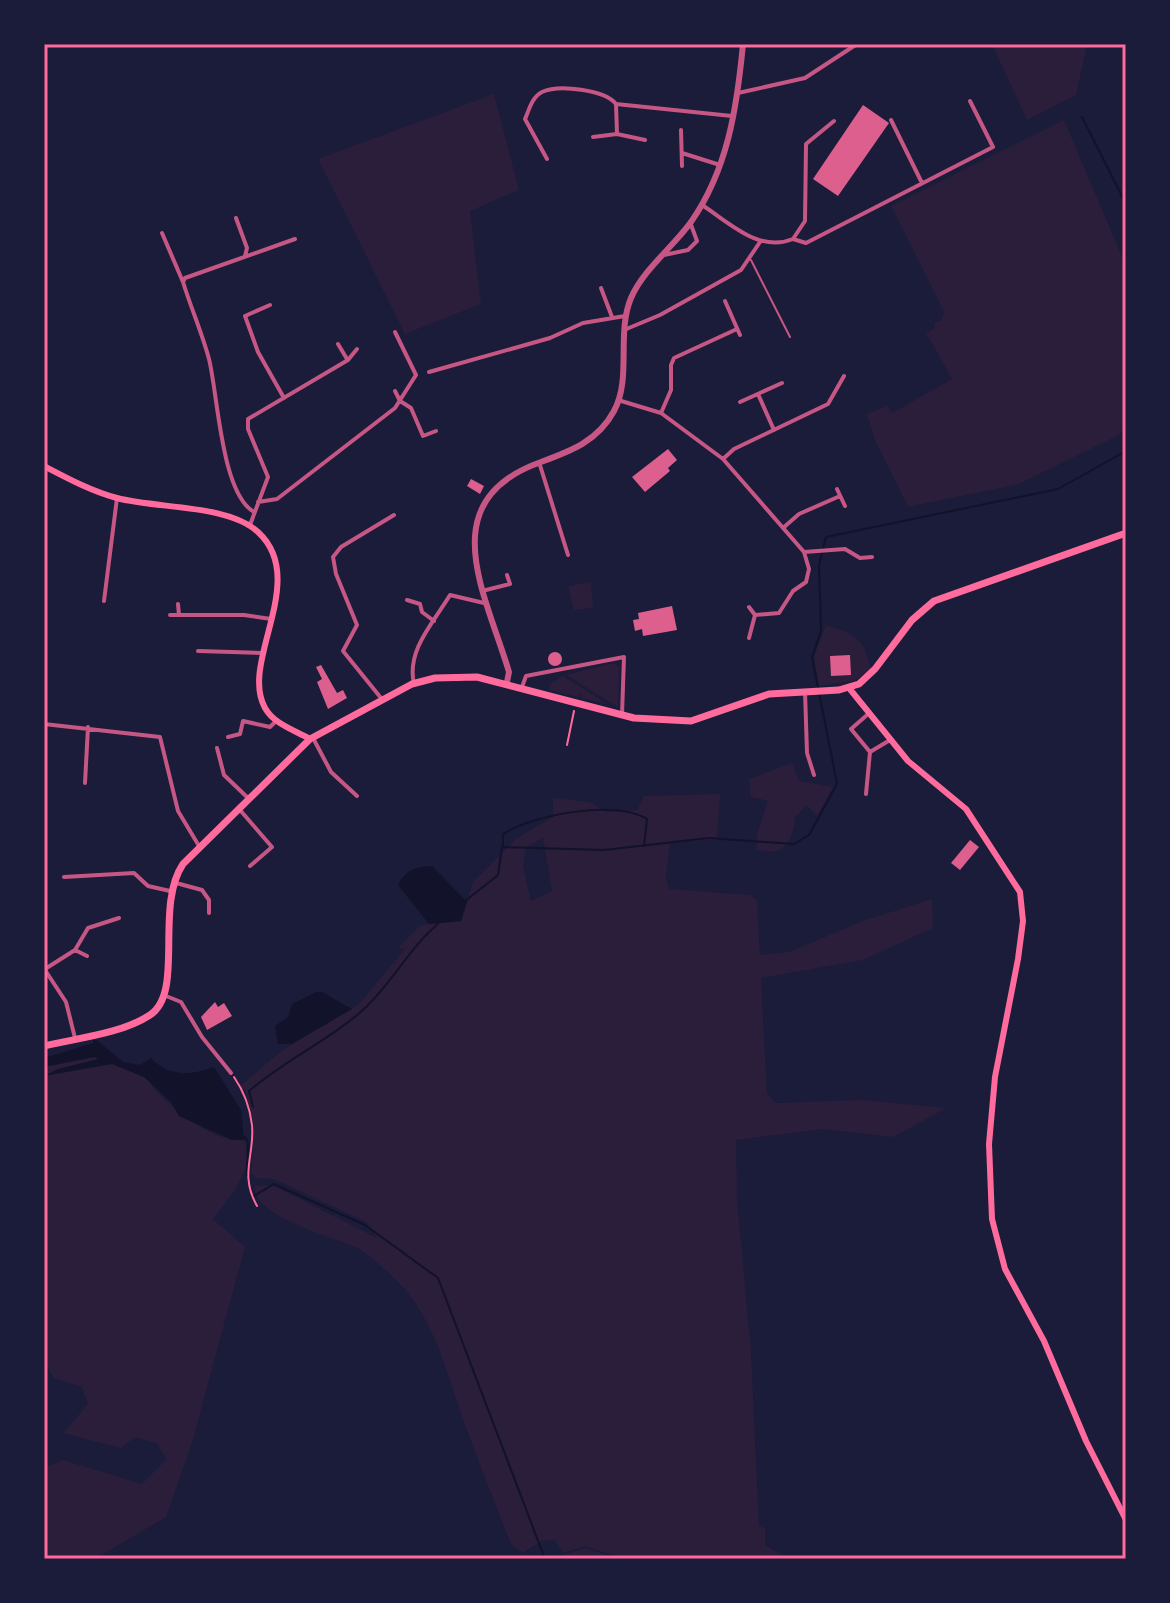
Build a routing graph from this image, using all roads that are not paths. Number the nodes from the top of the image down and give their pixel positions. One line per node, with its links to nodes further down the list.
1 (743, 44): 3 (street)
2 (857, 44): 3 (street)
3 (738, 93): 6 (street)
4 (970, 101): 17 (street)
5 (616, 104): 6 (street); 10 (street); 14 (street)
6 (735, 116): 15 (street)
7 (891, 120): 17 (street)
8 (834, 121): 23 (street)
9 (681, 130): 13 (street)
10 (617, 134): 11 (street); 12 (street)
11 (593, 137)
12 (645, 140)
13 (682, 153): 15 (street); 16 (street)
14 (547, 159)
15 (720, 165): 18 (street)
16 (682, 166)
17 (923, 183): 23 (street)
18 (702, 205): 20 (street); 24 (street)
19 (236, 218): 26 (street)
20 (690, 222): 25 (street); 25 (street)
21 (162, 233): 28 (street)
22 (295, 239): 26 (street)
23 (793, 239): 24 (street)
24 (760, 242): 27 (street)
25 (664, 255): 32 (street)
26 (243, 257): 28 (street)
27 (751, 259): 35 (street); 38 (lane)
28 (183, 282): 62 (street)
29 (601, 288): 33 (street)
30 (725, 301): 34 (street)
31 (270, 305): 47 (street)
32 (625, 316): 33 (street); 35 (street)
33 (612, 317): 42 (street)
34 (737, 329): 37 (street); 51 (street)
35 (623, 330): 48 (street)
36 (395, 332): 49 (street)
37 (740, 335)
38 (790, 337)
39 (338, 344): 41 (street)
40 (357, 349): 41 (street)
41 (348, 360): 47 (street)
42 (429, 372)
43 (844, 376): 52 (street)
44 (782, 383): 46 (street)
45 (395, 391): 49 (street)
46 (758, 394): 50 (street); 52 (street)
47 (284, 398): 60 (street)
48 (618, 400): 51 (street); 55 (street)
49 (400, 401): 53 (street); 60 (street)
50 (740, 402)
51 (661, 413): 54 (street)
52 (774, 430): 54 (street)
53 (436, 431)
54 (723, 459): 65 (street)
55 (539, 462): 68 (street); 71 (street)
56 (44, 466): 59 (main road)
57 (837, 489): 58 (street)
58 (840, 496): 61 (street); 65 (street)
59 (117, 498): 64 (main road); 73 (street)
60 (258, 502): 62 (street)
61 (845, 506)
62 (254, 512): 64 (street)
63 (394, 515): 90 (street)
64 (250, 525): 80 (main road)
65 (783, 528): 67 (street)
66 (1126, 533): 88 (main road)
67 (804, 552): 69 (street); 79 (street)
68 (568, 555)
69 (872, 557)
70 (507, 575): 71 (street)
71 (480, 591): 74 (street)
72 (407, 600): 81 (street)
73 (104, 601)
74 (484, 603): 81 (street); 85 (street)
75 (178, 604): 78 (street)
76 (749, 607): 79 (street)
77 (170, 615): 78 (street)
78 (179, 615): 80 (street)
79 (755, 615): 82 (street)
80 (272, 619): 84 (main road)
81 (434, 621): 86 (street)
82 (749, 638)
83 (198, 651): 84 (street)
84 (265, 653): 93 (main road)
85 (507, 682): 86 (main road); 87 (main road)
86 (414, 684): 90 (main road)
87 (522, 687): 91 (main road); 91 (street)
88 (849, 688): 89 (main road); 92 (main road)
89 (805, 692): 91 (main road); 101 (street)
90 (381, 698): 97 (main road)
91 (622, 715)
92 (867, 715): 98 (main road); 100 (street)
93 (277, 721): 96 (street); 97 (main road)
94 (44, 724): 95 (street)
95 (88, 727): 102 (street); 107 (street)
96 (228, 737)
97 (311, 738): 104 (street); 105 (main road)
98 (890, 740): 100 (street); 121 (main road)
99 (217, 748): 105 (street)
100 (870, 752): 103 (street)
101 (814, 775)
102 (85, 783)
103 (866, 794)
104 (357, 796)
105 (250, 800): 106 (main road)
106 (240, 810): 107 (main road); 108 (street)
107 (199, 846): 110 (main road)
108 (250, 866)
109 (64, 877): 111 (street)
110 (172, 882): 111 (main road); 112 (street)
111 (170, 891): 117 (main road)
112 (209, 913)
113 (119, 918): 114 (street)
114 (75, 950): 115 (street); 116 (street)
115 (87, 956)
116 (44, 968): 118 (street)
117 (166, 996): 118 (main road); 120 (street)
118 (76, 1038): 119 (main road)
119 (44, 1046)
120 (231, 1073)
121 (1126, 1520)

